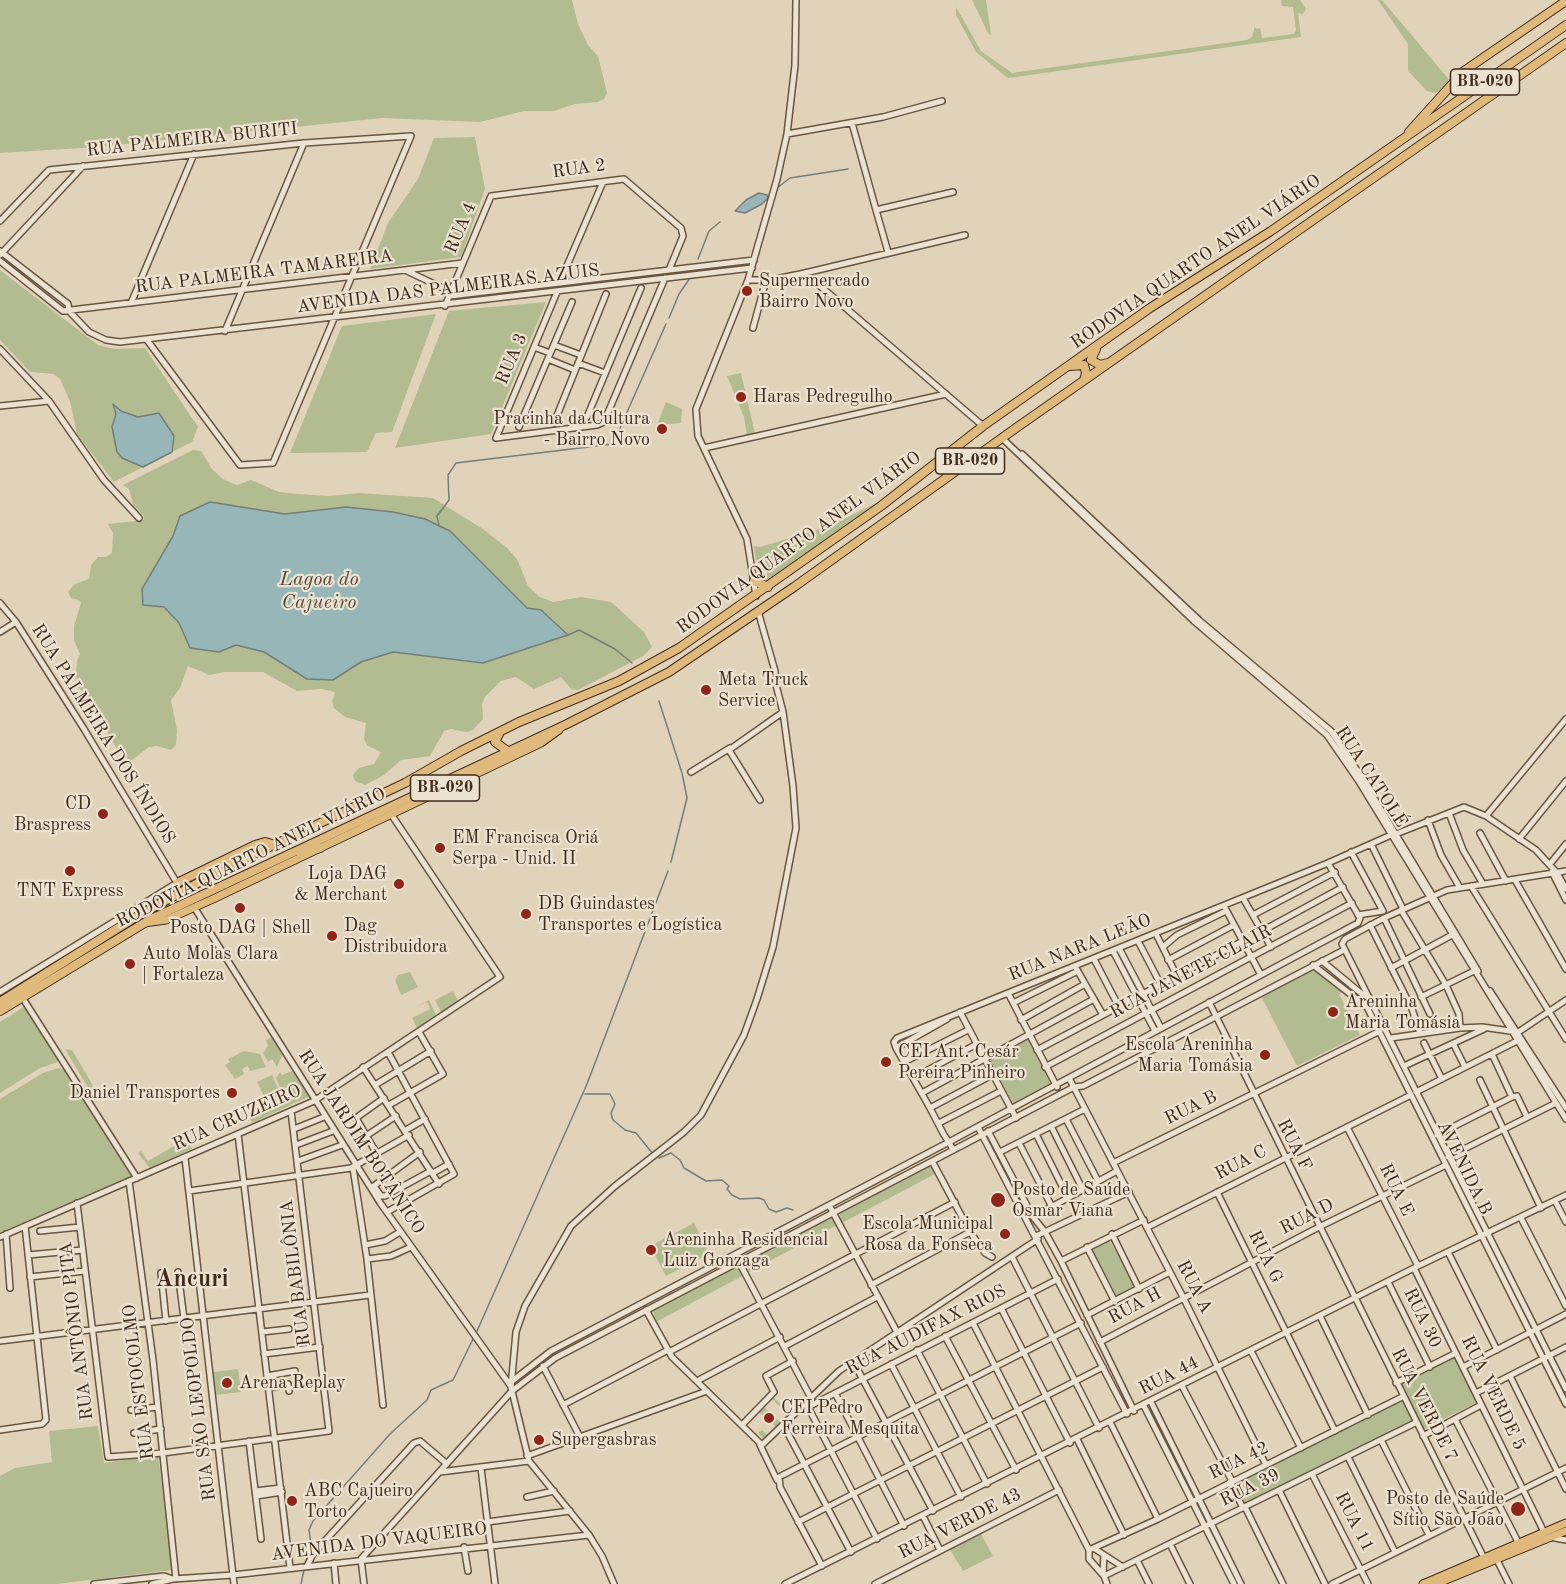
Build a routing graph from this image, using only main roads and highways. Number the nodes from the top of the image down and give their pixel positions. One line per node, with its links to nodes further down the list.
1 (1566, 1): 4 (highway)
2 (1566, 25): 4 (highway, RODOVIA QUARTO ANEL VIÁRIO / BR-020)
3 (1566, 42): 6 (highway, RODOVIA QUARTO ANEL VIÁRIO / BR-020)
4 (1404, 139): 5 (highway, RODOVIA QUARTO ANEL VIÁRIO / BR-020)
5 (1328, 192): 6 (highway); 7 (highway, RODOVIA QUARTO ANEL VIÁRIO / BR-020)
6 (1336, 203): 8 (highway, RODOVIA QUARTO ANEL VIÁRIO / BR-020)
7 (1110, 336): 8 (highway); 9 (highway, RODOVIA QUARTO ANEL VIÁRIO / BR-020)
8 (1109, 363): 10 (highway, RODOVIA QUARTO ANEL VIÁRIO / BR-020)
9 (1066, 367): 10 (highway); 11 (highway, RODOVIA QUARTO ANEL VIÁRIO / BR-020)
10 (1083, 381): 14 (highway, RODOVIA QUARTO ANEL VIÁRIO / BR-020)
11 (786, 574): 13 (highway, RODOVIA QUARTO ANEL VIÁRIO / BR-020); 14 (highway)
12 (754, 581): 13 (highway)
13 (768, 587): 15 (highway, RODOVIA QUARTO ANEL VIÁRIO / BR-020)
14 (794, 587): 16 (highway, RODOVIA QUARTO ANEL VIÁRIO / BR-020)
15 (717, 623): 16 (highway); 18 (highway, RODOVIA QUARTO ANEL VIÁRIO / BR-020)
16 (723, 636): 17 (highway, RODOVIA QUARTO ANEL VIÁRIO / BR-020)
17 (567, 724): 19 (highway, RODOVIA QUARTO ANEL VIÁRIO / BR-020); 21 (main road, BR-020)
18 (502, 731): 19 (highway); 20 (highway, RODOVIA QUARTO ANEL VIÁRIO / BR-020)
19 (509, 752): 22 (highway, RODOVIA QUARTO ANEL VIÁRIO / BR-020)
20 (276, 845): 23 (highway); 24 (highway, RODOVIA QUARTO ANEL VIÁRIO / BR-020)
21 (320, 848): 22 (highway); 25 (main road, BR-020)
22 (287, 855): 25 (highway, RODOVIA QUARTO ANEL VIÁRIO / BR-020)
23 (177, 882)
24 (184, 890): 25 (highway); 26 (highway, RODOVIA QUARTO ANEL VIÁRIO / BR-020)
25 (192, 904): 27 (highway, RODOVIA QUARTO ANEL VIÁRIO / BR-020)
26 (0, 1002)
27 (0, 1011)
28 (1566, 1523): 30 (main road)
29 (1566, 1530): 30 (main road)
30 (1547, 1534): 31 (main road); 31 (main road)
31 (1451, 1578): 32 (main road); 33 (main road)
32 (1424, 1584)
33 (1436, 1584)

